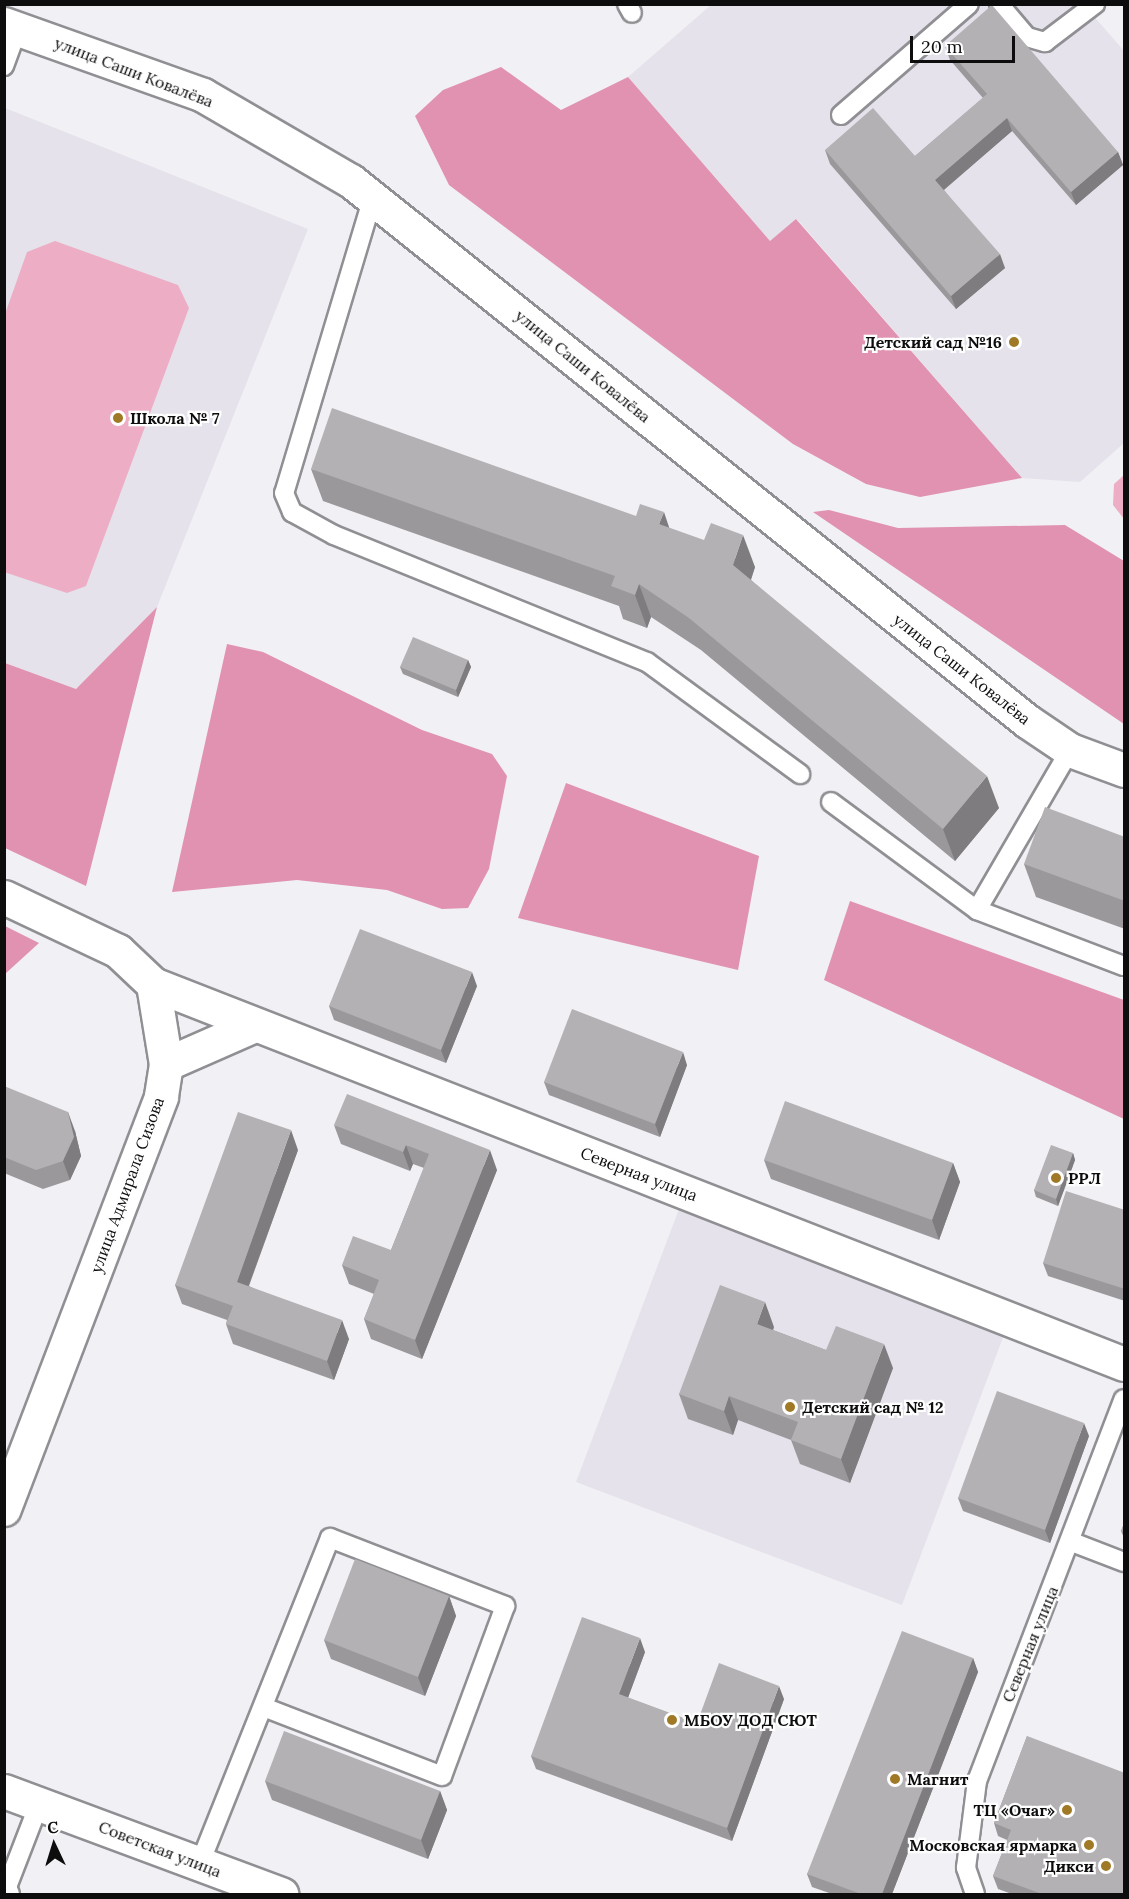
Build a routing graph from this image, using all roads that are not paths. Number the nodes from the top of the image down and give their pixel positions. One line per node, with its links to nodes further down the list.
1 (969, 4): 6 (lane)
2 (999, 4): 3 (lane)
3 (1095, 4)
4 (11, 26): 5 (lane); 7 (street, улица Саши Ковалёва)
5 (4, 66)
6 (841, 115)
7 (373, 197): 8 (street, улица Саши Ковалёва); 10 (lane)
8 (1070, 750): 9 (street, улица Саши Ковалёва); 13 (lane)
9 (1125, 770)
10 (800, 774)
11 (831, 802): 13 (lane)
12 (4, 897): 15 (street)
13 (977, 910): 14 (lane)
14 (1125, 966)
15 (153, 984): 16 (street, Северная улица); 17 (street, улица Адмирала Сизова)
16 (255, 1025): 17 (street); 18 (street, Северная улица)
17 (166, 1064): 20 (street, улица Адмирала Сизова)
18 (1125, 1364)
19 (1125, 1399): 21 (lane, Северная улица)
20 (4, 1509)
21 (1072, 1542): 22 (lane); 29 (lane, Северная улица)
22 (1125, 1562)
23 (266, 1708): 23 (lane); 26 (lane)
24 (4, 1791): 25 (street, Советская улица)
25 (39, 1804): 26 (street, Советская улица); 27 (lane)
26 (200, 1863): 28 (street, Советская улица)
27 (10, 1894)
28 (281, 1894)
29 (975, 1894)

